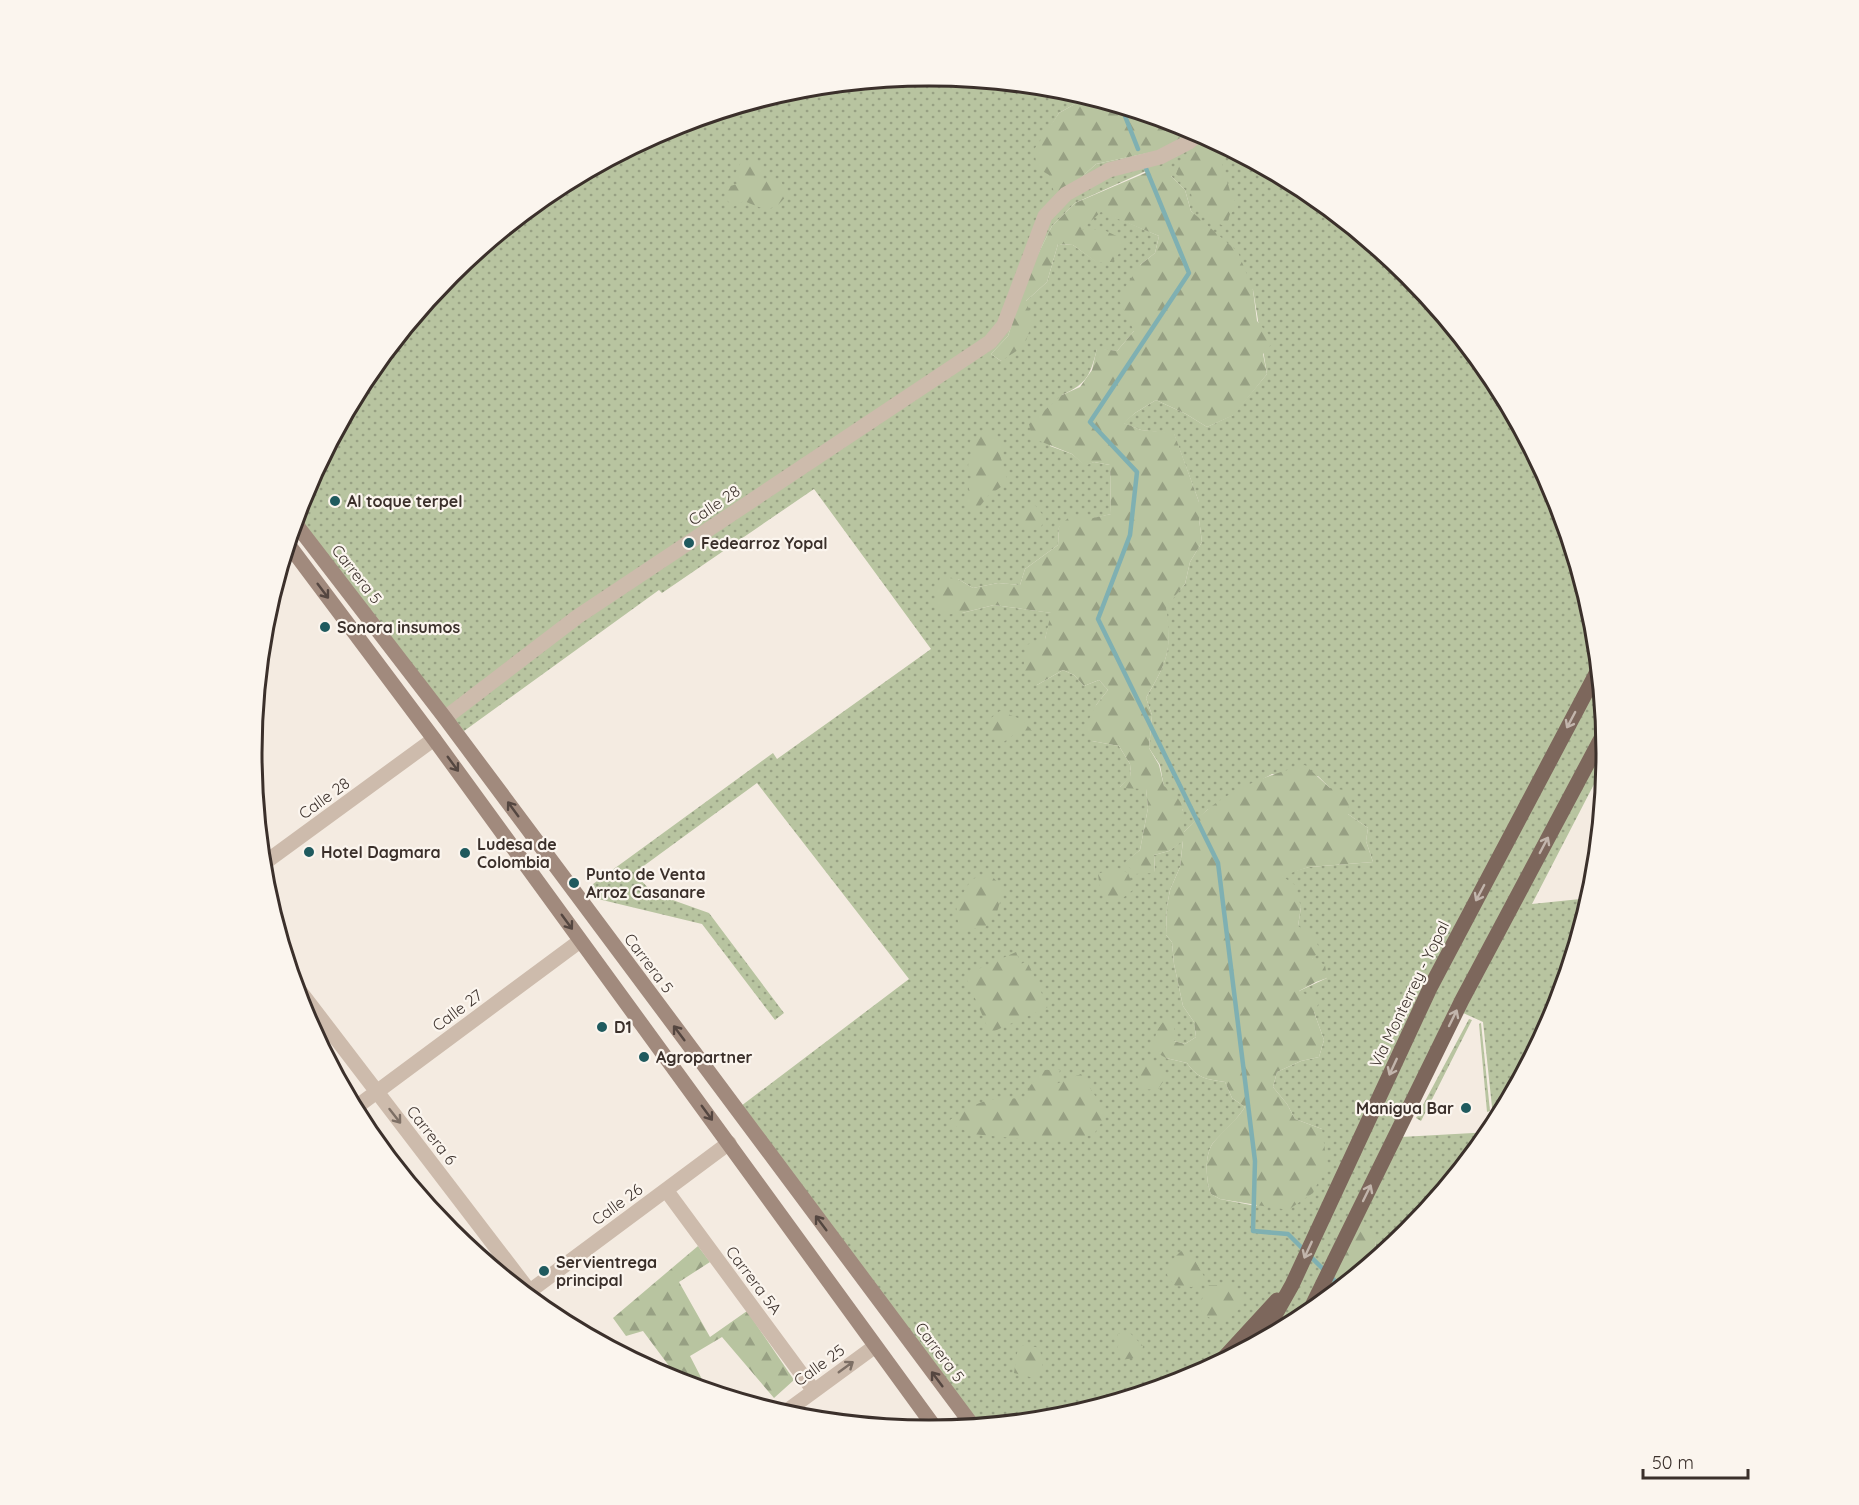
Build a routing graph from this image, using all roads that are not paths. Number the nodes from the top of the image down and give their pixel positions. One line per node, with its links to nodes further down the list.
1 (1192, 139): 5 (street, Calle 28)
2 (301, 530): 5 (main road, Carrera 5)
3 (294, 552): 6 (main road, one-way to 6)
4 (1592, 680): 16 (main road, Vía Monterrey - Yopal, one-way to 16)
5 (445, 718): 24 (main road, Carrera 5, one-way to 5)
6 (434, 739): 8 (street, Calle 28); 9 (main road, one-way to 9)
7 (1596, 759): 18 (main road, one-way to 7)
8 (271, 858)
9 (580, 940): 11 (street, Calle 27); 13 (main road, one-way to 13)
10 (314, 1009): 11 (street, Carrera 6)
11 (377, 1093): 12 (street, Calle 27); 15 (street, Carrera 6, one-way to 15)
12 (362, 1103)
13 (729, 1143): 14 (street, Calle 26); 21 (main road)
14 (666, 1190): 17 (street, Calle 26); 22 (street, Carrera 5A)
15 (516, 1276)
16 (1295, 1278): 19 (main road, Vía Monterrey - Yopal); 20 (main road)
17 (533, 1289)
18 (1316, 1296)
19 (1268, 1327)
20 (1235, 1346)
21 (874, 1347): 22 (street, Calle 25, one-way to 21); 25 (main road)
22 (814, 1391): 23 (street, Calle 25)
23 (794, 1406)
24 (967, 1418)
25 (929, 1420)

